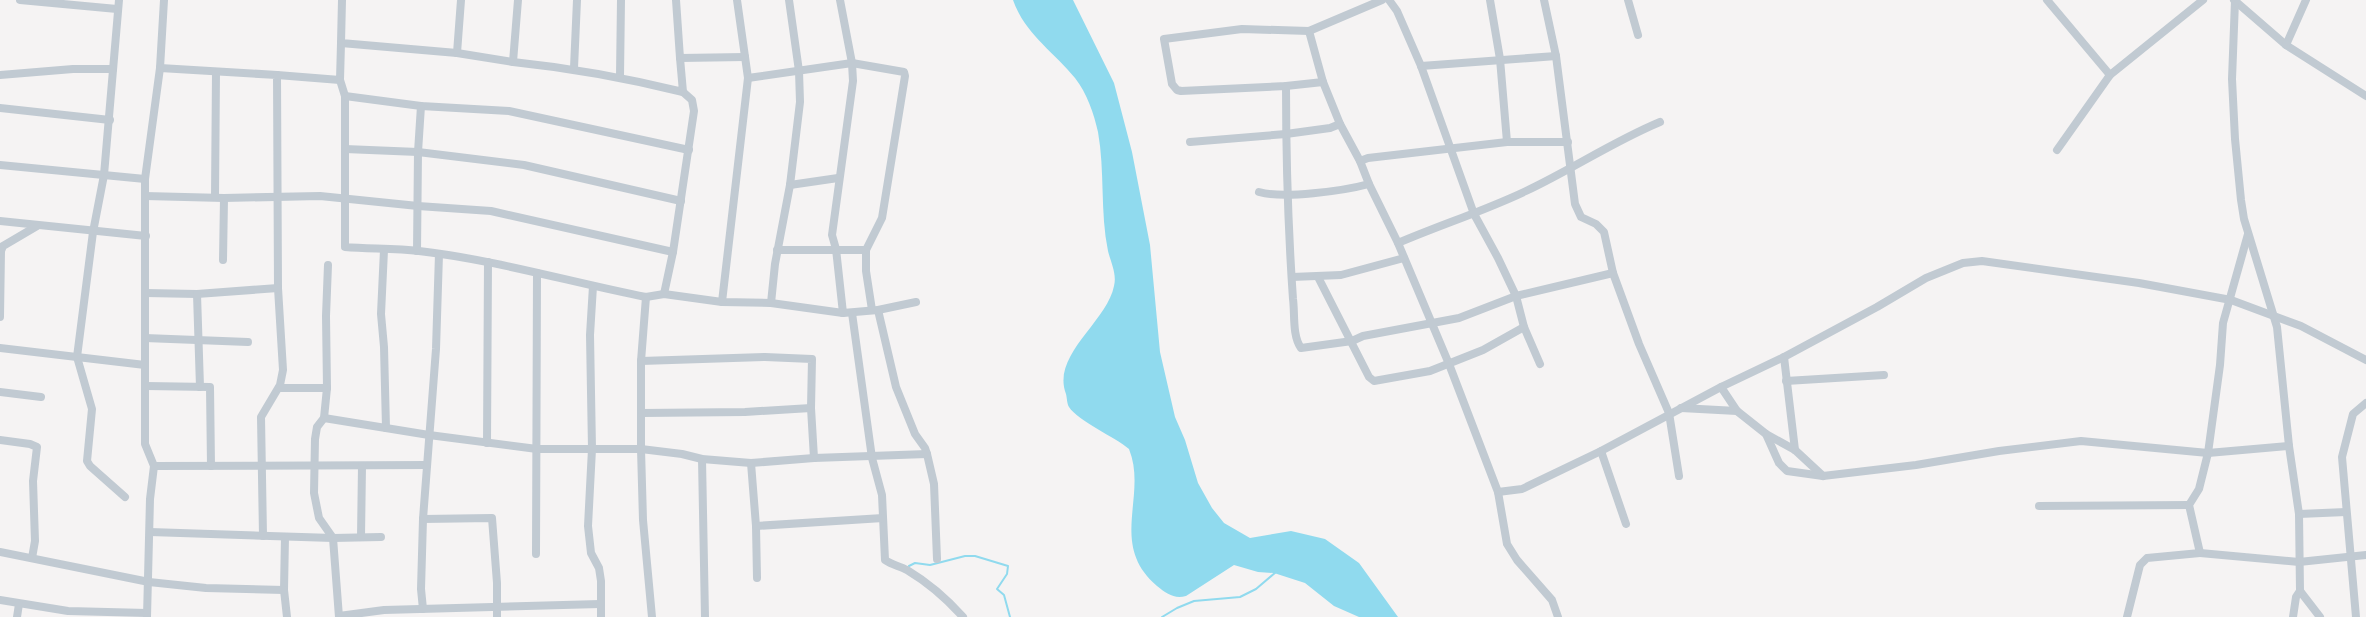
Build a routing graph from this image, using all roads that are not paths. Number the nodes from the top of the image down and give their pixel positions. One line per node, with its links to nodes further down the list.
1 (20, 0): 21 (street)
2 (164, 0): 34 (street)
3 (342, 0): 24 (street)
4 (461, 0): 26 (street)
5 (518, 0): 31 (street)
6 (578, 0): 35 (street)
7 (621, 0): 42 (street)
8 (676, 0): 29 (street)
9 (737, 0): 28 (street)
10 (789, 0): 37 (street)
11 (840, 0): 32 (street)
12 (1382, 0): 22 (street)
13 (1389, 0): 33 (street)
14 (1490, 0): 30 (street)
15 (1544, 0): 27 (street)
16 (1628, 0): 23 (street)
17 (2047, 0): 41 (street)
18 (2203, 0): 41 (street)
19 (2235, 0): 25 (street); 84 (street)
20 (2306, 0): 25 (street)
21 (118, 4): 36 (street)
22 (1309, 31): 45 (street); 46 (street)
23 (1638, 35)
24 (341, 43): 26 (street); 44 (street)
25 (2286, 45): 49 (street)
26 (457, 53): 31 (street)
27 (1556, 56): 30 (street); 58 (street)
28 (745, 57): 29 (street); 43 (street)
29 (680, 58): 47 (street)
30 (1500, 59): 33 (street); 57 (street)
31 (513, 62): 35 (street)
32 (852, 63): 37 (street); 68 (street); 90 (street)
33 (1421, 66): 60 (street)
34 (160, 68): 38 (street); 69 (street)
35 (574, 68): 42 (street)
36 (113, 69): 39 (street); 52 (street)
37 (799, 71): 43 (street); 71 (street)
38 (216, 72): 40 (street); 76 (street)
39 (0, 75)
40 (277, 75): 44 (street); 74 (street)
41 (2110, 75): 62 (street)
42 (620, 76): 47 (street)
43 (748, 78): 110 (street)
44 (340, 81): 48 (street)
45 (1323, 82): 46 (street); 54 (street)
46 (1286, 86): 55 (street)
47 (683, 92): 61 (street)
48 (345, 96): 50 (street); 59 (street)
49 (2366, 96)
50 (421, 106): 61 (street); 63 (street)
51 (0, 108): 52 (street)
52 (110, 120): 67 (street)
53 (1660, 122): 66 (street)
54 (1340, 124): 55 (street); 64 (street)
55 (1286, 134): 56 (street); 73 (street)
56 (1190, 142)
57 (1507, 142): 58 (street); 60 (street)
58 (1568, 142): 66 (street)
59 (345, 148): 63 (street); 77 (street)
60 (1451, 148): 64 (street); 80 (street)
61 (689, 150): 78 (street)
62 (2057, 150)
63 (418, 152): 78 (street); 79 (street)
64 (1360, 161): 70 (street)
65 (0, 165): 67 (street)
66 (1569, 168): 80 (street); 99 (street)
67 (104, 176): 69 (street); 83 (street)
68 (838, 178): 71 (street); 87 (street)
69 (145, 179): 75 (street)
70 (1369, 184): 73 (street); 86 (street)
71 (790, 185): 89 (street)
72 (1259, 192): 73 (street)
73 (1288, 194): 101 (street)
74 (277, 195): 76 (street); 77 (street); 103 (street)
75 (145, 196): 76 (street); 85 (street)
76 (219, 197): 95 (street)
77 (345, 198): 79 (street); 88 (street)
78 (681, 201): 92 (street)
79 (418, 206): 91 (street); 92 (street)
80 (1474, 214): 86 (street); 107 (street)
81 (0, 221): 82 (street)
82 (38, 226): 83 (street); 116 (street)
83 (93, 232): 85 (street); 124 (street)
84 (2248, 233): 109 (street); 115 (street)
85 (146, 236): 104 (street)
86 (1398, 243): 94 (street)
87 (836, 249): 89 (street); 90 (street); 114 (street)
88 (384, 250): 91 (street); 147 (street)
89 (777, 250): 112 (street)
90 (867, 250): 113 (street)
91 (417, 251): 93 (street)
92 (673, 252): 106 (street)
93 (439, 254): 96 (street); 149 (street)
94 (1404, 258): 100 (street); 117 (street)
95 (223, 261)
96 (488, 262): 98 (street); 151 (street)
97 (328, 266): 137 (street)
98 (537, 273): 102 (street); 153 (street)
99 (1613, 273): 107 (street); 145 (street)
100 (1318, 277): 101 (street); 121 (street)
101 (1292, 278): 121 (street)
102 (593, 286): 108 (street); 154 (street)
103 (278, 288): 105 (street); 136 (street)
104 (146, 293): 105 (street); 119 (street)
105 (197, 294): 120 (street)
106 (664, 294): 108 (street); 110 (street)
107 (1516, 296): 117 (street); 118 (street)
108 (646, 297): 127 (street)
109 (2231, 300): 115 (street); 125 (street); 158 (street)
110 (722, 302): 112 (street)
111 (916, 302): 113 (street)
112 (771, 303): 114 (street)
113 (875, 310): 114 (street); 159 (street)
114 (848, 313): 161 (street)
115 (2273, 315): 126 (street); 152 (street)
116 (0, 317)
117 (1431, 325): 121 (street); 128 (street)
118 (1524, 327): 128 (street); 129 (street)
119 (145, 338): 120 (street); 130 (street)
120 (198, 341): 122 (street); 134 (street)
121 (1352, 341): 128 (street)
122 (248, 342)
123 (0, 348): 124 (street)
124 (77, 357): 130 (street); 173 (street)
125 (1784, 357): 132 (street); 135 (street)
126 (2366, 360)
127 (641, 361): 141 (street); 144 (street)
128 (1449, 364): 172 (street)
129 (1540, 364)
130 (145, 365): 133 (street)
131 (1884, 375): 132 (street)
132 (1786, 381): 156 (street)
133 (146, 386): 134 (street); 165 (street)
134 (200, 387): 166 (street)
135 (1721, 387): 142 (street); 143 (street)
136 (279, 388): 137 (street); 167 (street)
137 (327, 388): 146 (street)
138 (0, 392): 139 (street)
139 (41, 397)
140 (2366, 403): 176 (street)
141 (811, 408): 144 (street); 160 (street)
142 (1680, 408): 143 (street); 145 (street)
143 (1737, 411): 148 (street)
144 (642, 412): 155 (street)
145 (1670, 413): 157 (street); 170 (street)
146 (324, 418): 147 (street); 168 (street)
147 (386, 428): 149 (street)
148 (1766, 434): 156 (street); 171 (street)
149 (429, 435): 151 (street); 164 (street)
150 (0, 440): 193 (street)
151 (487, 443): 153 (street)
152 (2289, 446): 158 (street); 177 (street)
153 (537, 449): 154 (street); 190 (street)
154 (592, 449): 155 (street); 202 (street)
155 (641, 449): 162 (street); 211 (street)
156 (1795, 450): 171 (street)
157 (1601, 451): 172 (street); 180 (street)
158 (2208, 453): 171 (street); 174 (street)
159 (927, 454): 161 (street); 194 (street)
160 (814, 458): 161 (street); 163 (street)
161 (872, 458): 178 (street)
162 (702, 459): 163 (street); 212 (street)
163 (751, 463): 181 (street)
164 (427, 465): 169 (street); 179 (street)
165 (154, 466): 166 (street); 182 (street)
166 (211, 466): 167 (street)
167 (260, 466): 168 (street); 183 (street)
168 (314, 466): 169 (street); 187 (street)
169 (362, 466): 185 (street)
170 (1679, 476)
171 (1823, 476)
172 (1498, 492): 214 (street)
173 (125, 497)
174 (2189, 505): 175 (street); 189 (street)
175 (2039, 506)
176 (2346, 512): 177 (street); 192 (street)
177 (2299, 514): 195 (street)
178 (882, 518): 181 (street); 213 (street)
179 (423, 519): 203 (street); 204 (street)
180 (1626, 524)
181 (756, 526): 196 (street)
182 (150, 532): 183 (street); 197 (street)
183 (263, 536): 184 (street)
184 (285, 537): 187 (street); 198 (street)
185 (361, 537): 186 (street); 187 (street)
186 (381, 537)
187 (333, 538): 208 (street)
188 (0, 552): 193 (street)
189 (2200, 553): 195 (street); 215 (street)
190 (536, 554)
191 (2366, 555): 192 (street)
192 (2350, 557): 195 (street); 218 (street)
193 (32, 558): 197 (street)
194 (937, 559)
195 (2299, 562): 199 (street)
196 (757, 578)
197 (149, 582): 198 (street); 205 (street)
198 (285, 590): 207 (street)
199 (2300, 591): 216 (street); 217 (street)
200 (0, 600): 201 (street)
201 (19, 604): 205 (street); 206 (street)
202 (600, 604): 203 (street); 210 (street)
203 (497, 607): 204 (street); 209 (street)
204 (417, 611): 208 (street)
205 (147, 615)
206 (17, 617)
207 (287, 617)
208 (339, 617)
209 (496, 617)
210 (601, 617)
211 (652, 617)
212 (705, 617)
213 (963, 617)
214 (1558, 617)
215 (2127, 617)
216 (2293, 617)
217 (2320, 617)
218 (2356, 617)

